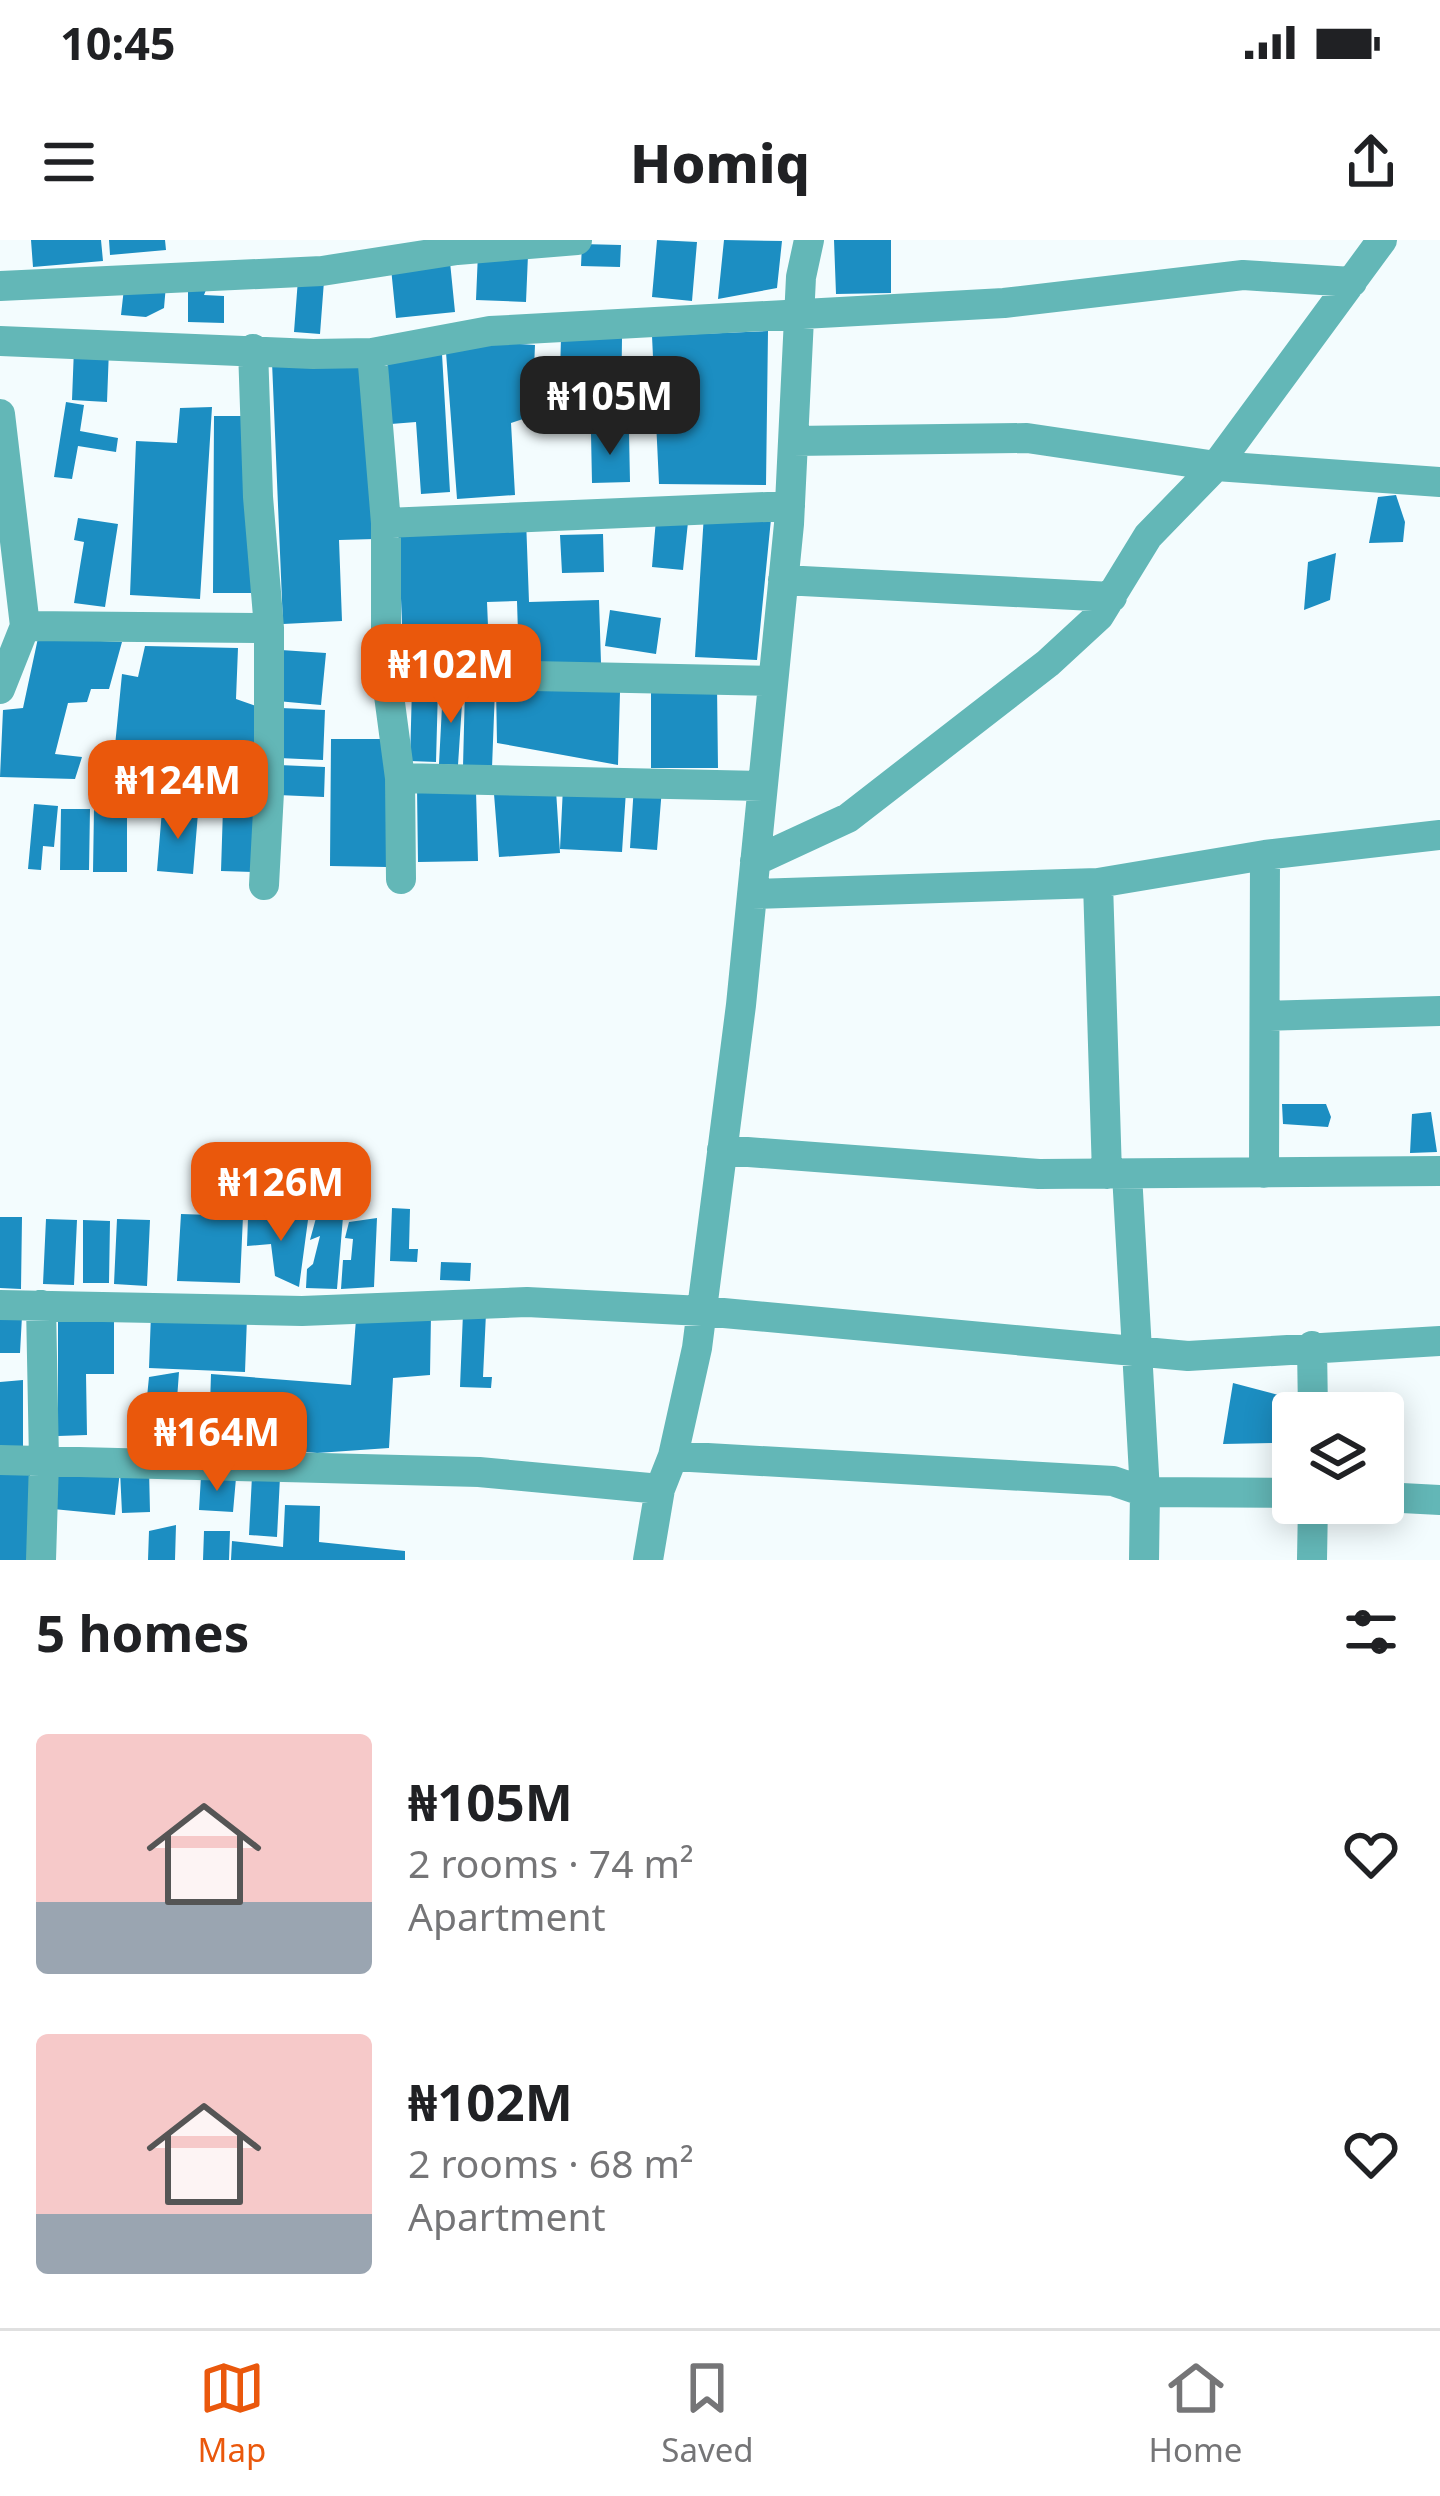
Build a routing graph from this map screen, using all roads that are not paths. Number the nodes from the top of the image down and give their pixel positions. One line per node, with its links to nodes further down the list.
1 (577, 240): 5 (street)
2 (809, 240): 6 (street)
3 (1382, 240): 4 (street)
4 (1352, 282): 6 (street); 12 (street)
5 (0, 286)
6 (799, 312): 9 (street); 11 (street)
7 (0, 341): 8 (street)
8 (254, 349): 9 (street); 19 (street)
9 (373, 353): 15 (street)
10 (0, 414): 18 (street)
11 (793, 441): 12 (street); 14 (street)
12 (1216, 466): 13 (street); 17 (street)
13 (1440, 482)
14 (790, 506): 15 (street); 16 (street)
15 (386, 524): 20 (street)
16 (783, 580): 17 (street); 21 (street)
17 (1112, 596): 27 (street)
18 (26, 626): 19 (street); 22 (street)
19 (269, 628): 30 (street)
20 (386, 674): 21 (street); 23 (street)
21 (773, 681): 24 (street)
22 (0, 688)
23 (400, 778): 24 (street); 28 (street)
24 (762, 786): 27 (street)
25 (1440, 835): 26 (street)
26 (1265, 855): 29 (street); 33 (street)
27 (755, 861): 31 (street)
28 (401, 879)
29 (1099, 883): 31 (street); 37 (street)
30 (264, 884)
31 (752, 894): 34 (street)
32 (1440, 1011): 33 (street)
33 (1265, 1016): 36 (street)
34 (722, 1150): 37 (street); 40 (street)
35 (1440, 1171): 36 (street)
36 (1264, 1173): 37 (street)
37 (1117, 1174): 43 (street)
38 (0, 1305): 39 (street)
39 (40, 1305): 40 (street); 47 (street)
40 (702, 1312): 43 (street); 45 (street)
41 (1440, 1341): 42 (street)
42 (1312, 1346): 43 (street); 44 (street)
43 (1138, 1349): 49 (street)
44 (1312, 1392)
45 (673, 1456): 48 (street); 49 (street)
46 (0, 1460): 47 (street)
47 (44, 1460): 48 (street); 54 (street)
48 (660, 1489): 55 (street)
49 (1145, 1492): 50 (street); 56 (street)
50 (1272, 1493)
51 (1404, 1498): 52 (street)
52 (1440, 1500)
53 (1313, 1524): 57 (street)
54 (41, 1560)
55 (648, 1560)
56 (1144, 1560)
57 (1312, 1560)

